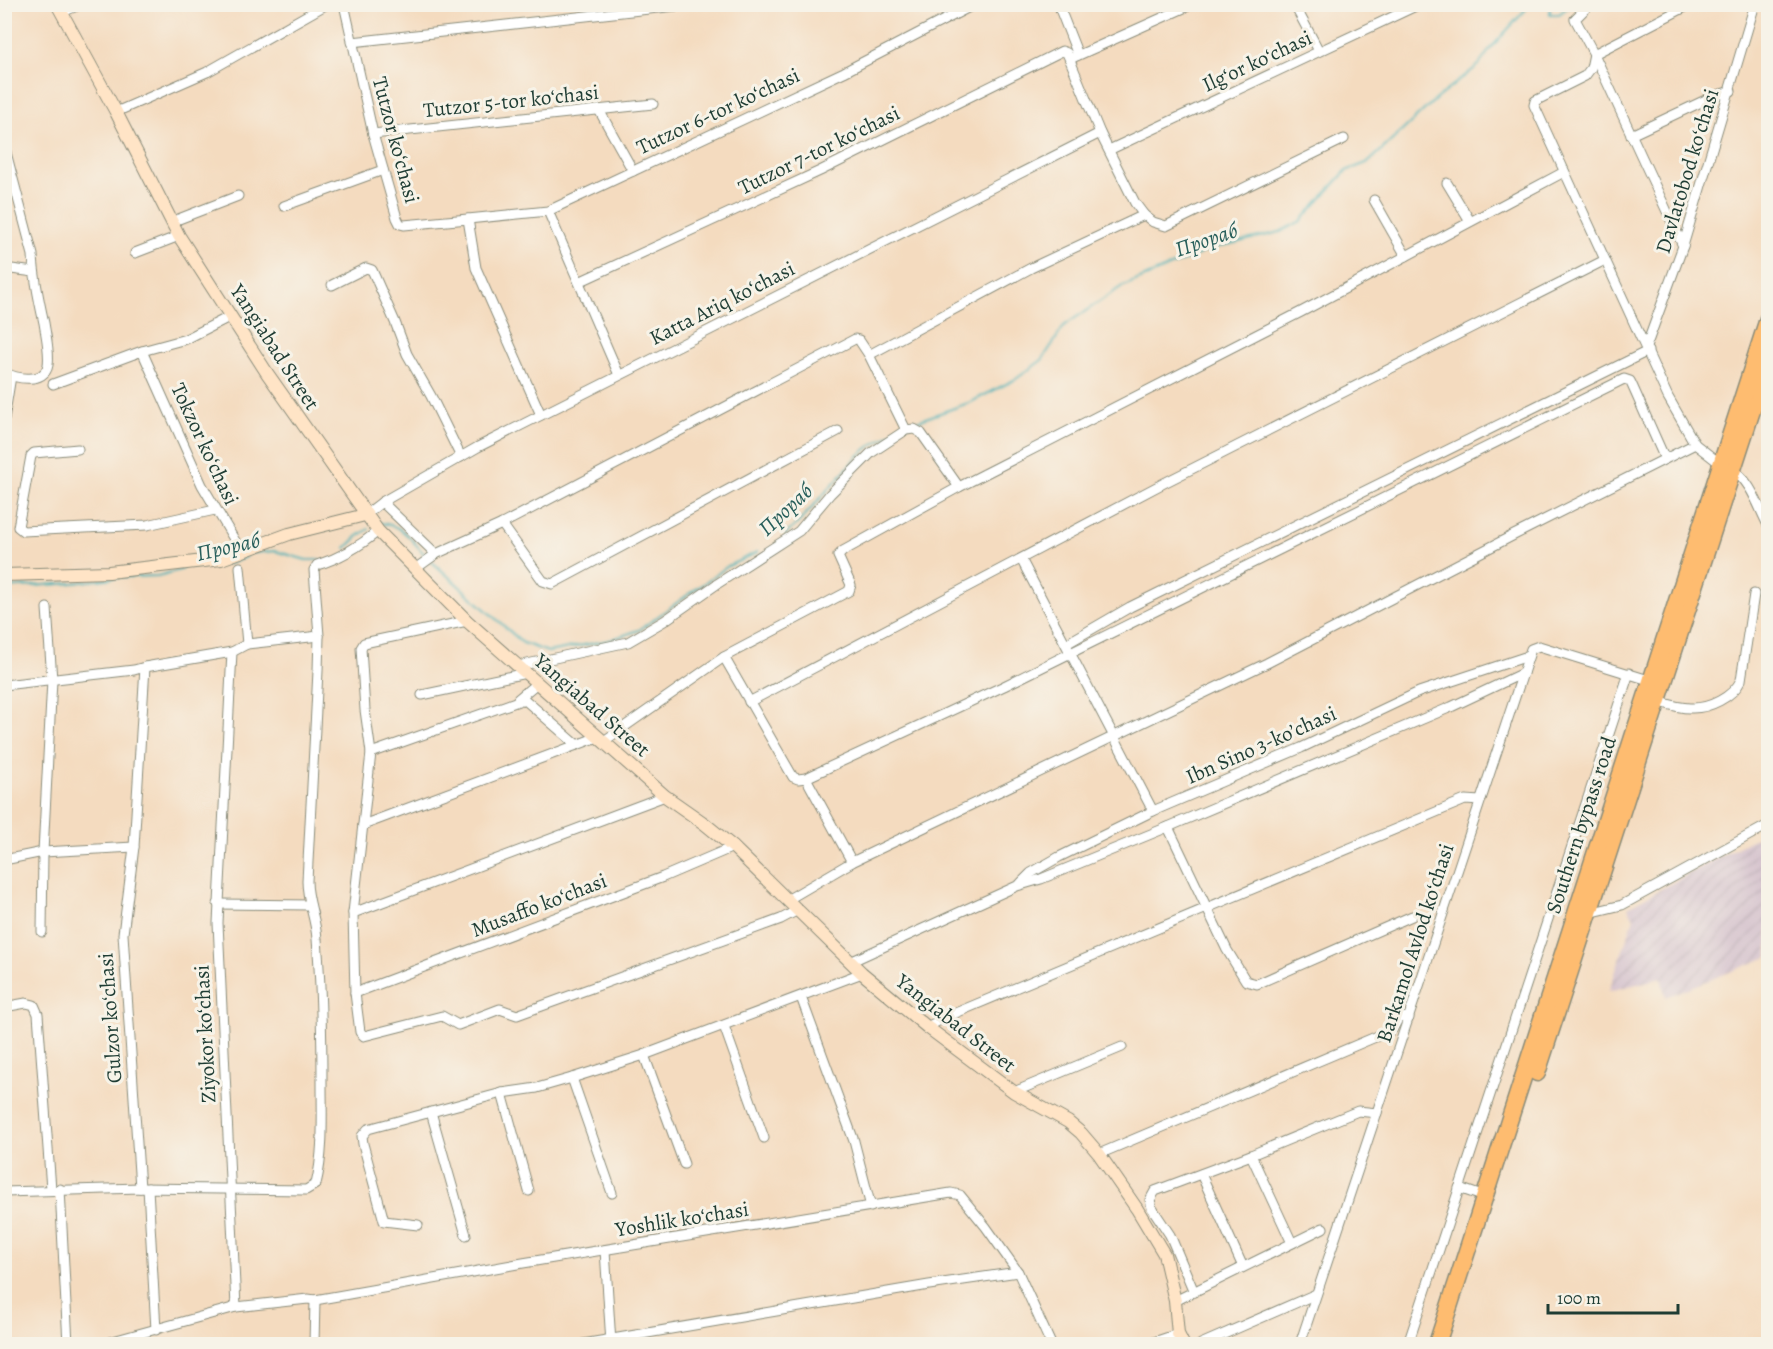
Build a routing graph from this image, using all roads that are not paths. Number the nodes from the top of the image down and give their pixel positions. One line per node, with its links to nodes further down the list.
1 (82, 4): 13 (street)
2 (327, 4): 21 (street)
3 (344, 4): 14 (street, Tutzor koʻchasi)
4 (694, 4): 14 (street)
5 (975, 4): 29 (street, Tutzor 6-tor koʻchasi)
6 (1058, 4): 17 (street)
7 (1193, 4): 17 (street)
8 (1294, 4): 15 (street)
9 (1420, 4): 15 (street, Ilgʻor koʻchasi)
10 (1590, 4): 16 (street)
11 (1691, 4): 16 (street)
12 (1755, 4): 18 (street, Davlatobod koʻchasi)
13 (60, 8): 21 (street, Yangiabad Street)
14 (352, 42): 23 (street, Tutzor koʻchasi)
15 (1319, 51): 27 (street, Ilgʻor koʻchasi)
16 (1594, 54): 24 (street); 30 (street)
17 (1074, 57): 22 (street); 47 (street, Tutzor 7-tor koʻchasi)
18 (1731, 91): 24 (street); 41 (street, Davlatobod koʻchasi)
19 (653, 104): 20 (street, Tutzor 5-tor koʻchasi)
20 (599, 110): 23 (street, Tutzor 5-tor koʻchasi); 29 (street)
21 (116, 112): 39 (street, Yangiabad Street)
22 (1100, 133): 27 (street); 56 (street, Katta Ariq koʻchasi)
23 (373, 134): 28 (street, Tutzor koʻchasi)
24 (1631, 135): 41 (street)
25 (1344, 140): 36 (street)
26 (4, 145): 46 (street)
27 (1109, 150): 36 (street)
28 (383, 170): 34 (street); 37 (street, Tutzor koʻchasi)
29 (633, 171): 35 (street, Tutzor 6-tor koʻchasi)
30 (1564, 172): 38 (street); 44 (street)
31 (1448, 183): 38 (street)
32 (238, 196): 39 (street)
33 (1374, 200): 43 (street)
34 (284, 206)
35 (548, 211): 37 (street, Tutzor 6-tor koʻchasi); 47 (street)
36 (1144, 215): 53 (street)
37 (468, 219): 61 (street)
38 (1470, 221): 43 (street)
39 (171, 222): 40 (street, Yangiabad Street)
40 (179, 236): 42 (street); 49 (street, Yangiabad Street)
41 (1683, 246): 51 (street, Davlatobod koʻchasi)
42 (135, 253)
43 (1406, 256): 70 (street)
44 (1605, 260): 51 (street); 80 (street)
45 (4, 268): 46 (street)
46 (34, 272): 55 (street)
47 (579, 282): 56 (street)
48 (332, 285): 67 (street)
49 (231, 316): 52 (street); 74 (street, Yangiabad Street)
50 (1768, 319): 69 (highway, Southern bypass road)
51 (1647, 349): 58 (street); 65 (street)
52 (142, 351): 57 (street); 73 (street, Tokzor koʻchasi)
53 (868, 355): 63 (street); 75 (street)
54 (1768, 361): 59 (highway, Southern bypass road)
55 (8, 374): 62 (street)
56 (619, 375): 61 (street, Katta Ariq koʻchasi)
57 (53, 384)
58 (1548, 400): 60 (street); 89 (street)
59 (1761, 405): 69 (highway, Southern bypass road)
60 (1553, 413): 68 (street); 89 (street)
61 (541, 415): 67 (street, Katta Ariq koʻchasi)
62 (4, 419)
63 (904, 427): 70 (street); 94 (street)
64 (838, 431): 75 (street)
65 (1695, 444): 68 (street); 69 (street)
66 (78, 448): 73 (street)
67 (461, 456): 71 (street, Katta Ariq koʻchasi)
68 (1665, 459): 105 (street)
69 (1727, 467): 72 (street); 98 (highway, Southern bypass road); 103 (highway, Southern bypass road)
70 (959, 487): 92 (street)
71 (382, 502): 74 (street, Katta Ariq koʻchasi); 79 (street)
72 (1766, 508): 76 (street)
73 (215, 510): 78 (street, Tokzor koʻchasi)
74 (365, 515): 77 (street, Yangiabad Street); 78 (street)
75 (502, 524): 79 (street)
76 (1768, 525)
77 (378, 531): 82 (street, Yangiabad Street); 87 (street)
78 (241, 551): 83 (street)
79 (436, 554): 82 (street)
80 (1021, 559): 89 (street); 104 (street)
81 (240, 567): 88 (street)
82 (415, 569): 86 (street, Yangiabad Street)
83 (4, 575)
84 (1754, 594): 103 (street)
85 (47, 608): 97 (street)
86 (467, 621): 94 (street, Yangiabad Street); 108 (street)
87 (319, 636): 88 (street); 124 (street)
88 (247, 645): 90 (street)
89 (1069, 648): 105 (street); 109 (street)
90 (232, 652): 93 (street); 123 (street, Ziyokor koʻchasi)
91 (1528, 656): 95 (street, Barkamol Avlod koʻchasi); 96 (street); 112 (street, Ibn Sino 3-koʼchasi)
92 (724, 657): 104 (street); 106 (street)
93 (145, 667): 97 (street); 116 (street, Gulzor koʻchasi)
94 (522, 670): 99 (street, Yangiabad Street); 101 (street)
95 (1523, 673): 111 (street, Barkamol Avlod koʻchasi); 115 (street, Ibn Sino 3-koʼchasi)
96 (1629, 673): 98 (street); 153 (street)
97 (52, 680): 100 (street); 118 (street)
98 (1652, 681): 158 (highway, Southern bypass road)
99 (537, 683): 102 (street); 106 (street, Yangiabad Street)
100 (4, 685)
101 (422, 695)
102 (518, 699): 107 (street); 108 (street)
103 (1657, 701): 128 (highway, Southern bypass road)
104 (748, 702): 109 (street)
105 (1115, 735): 112 (street); 120 (street)
106 (601, 739): 107 (street); 110 (street, Yangiabad Street)
107 (577, 745): 113 (street)
108 (371, 753): 113 (street)
109 (806, 778): 120 (street)
110 (665, 796): 117 (street, Yangiabad Street); 127 (street)
111 (1480, 801): 125 (street); 136 (street, Barkamol Avlod koʻchasi)
112 (1154, 811): 121 (street, Ibn Sino 3-koʼchasi)
113 (363, 825): 127 (street)
114 (1768, 825): 128 (street)
115 (1168, 827): 121 (street, Ibn Sino 3-koʼchasi); 125 (street)
116 (134, 847): 118 (street); 151 (street, Gulzor koʻchasi)
117 (733, 847): 122 (street, Yangiabad Street); 133 (street, Musaffo koʻchasi)
118 (43, 852): 119 (street); 130 (street)
119 (4, 860)
120 (852, 862): 122 (street)
121 (1017, 886): 131 (street, Ibn Sino 3-koʼchasi)
122 (787, 900): 126 (street, Yangiabad Street)
123 (218, 904): 124 (street); 152 (street, Ziyokor koʻchasi)
124 (310, 905): 152 (street)
125 (1205, 909): 129 (street); 138 (street)
126 (798, 910): 131 (street, Yangiabad Street); 133 (street)
127 (352, 913): 133 (street)
128 (1588, 913): 185 (highway, Southern bypass road)
129 (1412, 916)
130 (42, 932)
131 (850, 962): 132 (street, Yangiabad Street)
132 (862, 974): 134 (street); 138 (street, Yangiabad Street)
133 (355, 993)
134 (801, 997): 137 (street); 159 (street)
135 (4, 1007): 154 (street)
136 (1409, 1018): 145 (street, Barkamol Avlod koʻchasi); 147 (street)
137 (724, 1026): 140 (street); 146 (street)
138 (927, 1027): 142 (street, Yangiabad Street)
139 (1122, 1047): 142 (street)
140 (644, 1055): 141 (street); 149 (street)
141 (572, 1078): 143 (street); 157 (street)
142 (1014, 1092): 147 (street, Yangiabad Street)
143 (502, 1094): 144 (street); 155 (street)
144 (431, 1112): 160 (street); 162 (street)
145 (1377, 1113): 148 (street); 168 (street, Barkamol Avlod koʻchasi)
146 (764, 1138)
147 (1100, 1154): 170 (street, Yangiabad Street)
148 (1251, 1155): 150 (street); 163 (street)
149 (684, 1164)
150 (1201, 1174): 165 (street); 167 (street)
151 (144, 1188): 152 (street); 154 (street); 172 (street, Gulzor koʻchasi)
152 (231, 1188): 171 (street, Ziyokor koʻchasi)
153 (1459, 1188): 158 (street); 183 (street)
154 (56, 1189): 156 (street); 175 (street)
155 (529, 1191)
156 (4, 1192)
157 (612, 1193)
158 (1485, 1197): 184 (highway, Southern bypass road)
159 (871, 1207): 164 (street, Yoshlik koʻchasi); 166 (street, Yoshlik koʻchasi)
160 (418, 1225)
161 (1323, 1228): 163 (street)
162 (466, 1235)
163 (1292, 1243): 165 (street)
164 (604, 1250): 169 (street, Yoshlik koʻchasi); 174 (street)
165 (1243, 1267): 167 (street)
166 (1018, 1272): 174 (street); 179 (street, Yoshlik koʻchasi)
167 (1194, 1292): 170 (street)
168 (1316, 1294): 181 (street); 182 (street, Barkamol Avlod koʻchasi)
169 (315, 1300): 171 (street, Yoshlik koʻchasi); 177 (street)
170 (1175, 1301): 173 (street, Yangiabad Street)
171 (236, 1307): 172 (street, Yoshlik koʻchasi)
172 (156, 1330): 176 (street, Yoshlik koʻchasi)
173 (1181, 1339): 180 (street)
174 (611, 1342): 178 (street)
175 (68, 1344)
176 (102, 1344)
177 (314, 1344)
178 (583, 1344)
179 (1051, 1344)
180 (1148, 1344)
181 (1201, 1344)
182 (1300, 1344)
183 (1408, 1344)
184 (1437, 1344)
185 (1448, 1344)

